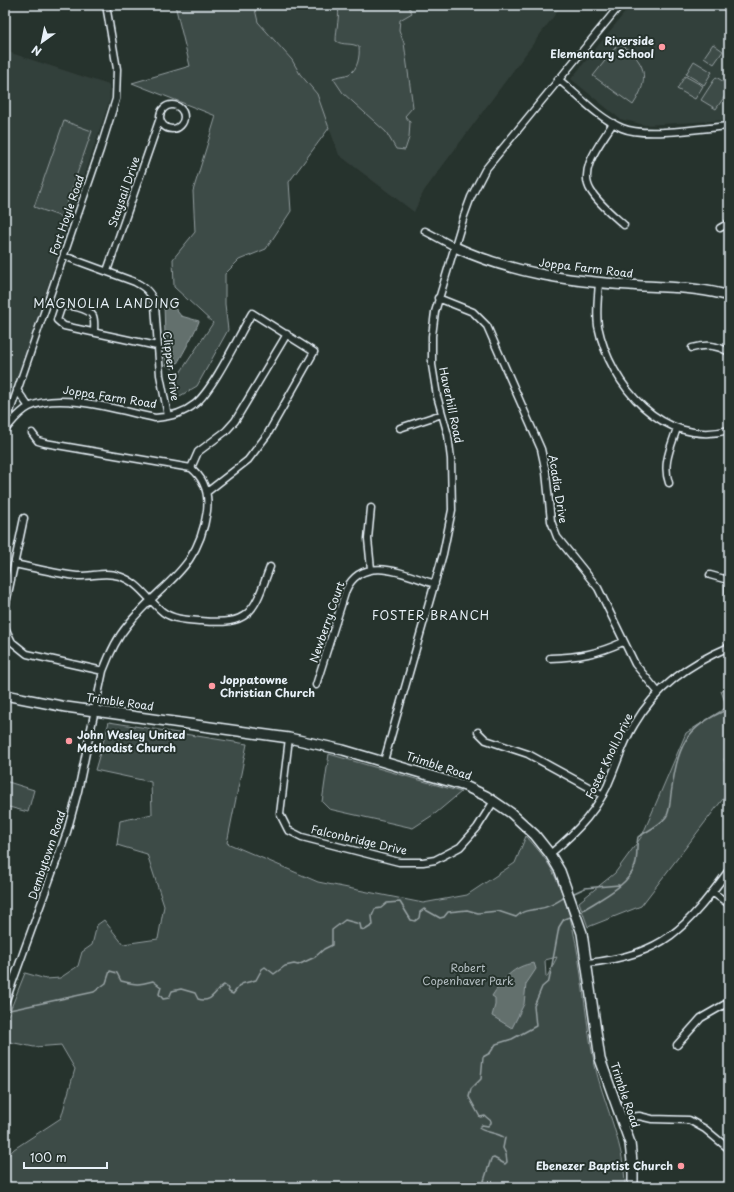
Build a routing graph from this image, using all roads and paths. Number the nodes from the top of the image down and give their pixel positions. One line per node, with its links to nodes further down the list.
1 (106, 5): 12 (street, Fort Hoyle Road)
2 (620, 5): 3 (street, Haverhill Road)
3 (558, 79): 5 (street); 11 (street, Haverhill Road)
4 (160, 118): 13 (street, Staysail Drive)
5 (613, 123): 6 (street); 8 (street)
6 (729, 126)
7 (729, 223): 9 (street)
8 (624, 225)
9 (720, 228)
10 (424, 231): 11 (street, Joppa Farm Road)
11 (455, 247): 14 (street, Joppa Farm Road); 16 (street, Haverhill Road)
12 (64, 256): 13 (street, Clipper Drive); 22 (street, Fort Hoyle Road)
13 (107, 272): 19 (street, Clipper Drive)
14 (599, 283): 15 (street, Joppa Farm Road); 28 (street)
15 (729, 296)
16 (438, 298): 24 (street, Haverhill Road); 47 (street, Acadia Drive)
17 (94, 332): 17 (street); 19 (street)
18 (287, 334): 25 (street, Joppa Farm Road); 32 (street); 34 (street)
19 (157, 346): 25 (street, Clipper Drive)
20 (692, 348): 21 (street)
21 (729, 352)
22 (17, 390): 23 (street); 26 (street, Fort Hoyle Road)
23 (30, 407): 25 (street, Joppa Farm Road); 29 (street, Joppa Farm Road)
24 (442, 414): 27 (street); 42 (street, Haverhill Road)
25 (168, 416)
26 (5, 426)
27 (400, 428)
28 (677, 428): 30 (street); 33 (street)
29 (5, 430)
30 (729, 430)
31 (32, 434): 32 (street)
32 (191, 468): 34 (street)
33 (669, 483)
34 (207, 492): 43 (street, Dembytown Road)
35 (371, 508): 39 (street)
36 (24, 518): 37 (street)
37 (14, 564): 43 (street); 45 (street)
38 (270, 567): 43 (street)
39 (371, 569): 42 (street); 51 (street, Newberry Court)
40 (710, 575): 41 (street)
41 (729, 579): 44 (street)
42 (435, 584): 57 (street, Haverhill Road)
43 (152, 600): 50 (street, Dembytown Road)
44 (729, 601)
45 (5, 608)
46 (5, 628): 50 (street)
47 (623, 642): 49 (street); 52 (street, Acadia Drive)
48 (729, 647): 52 (street, Foster Knoll Drive)
49 (550, 658)
50 (103, 671): 54 (street, Dembytown Road)
51 (316, 685)
52 (658, 692): 58 (street, Foster Knoll Drive)
53 (5, 695): 54 (street, Trimble Road)
54 (96, 711): 56 (street, Trimble Road); 66 (street, Dembytown Road)
55 (478, 732): 58 (street)
56 (289, 738): 57 (street, Trimble Road); 59 (street, Falconbridge Drive)
57 (384, 761): 59 (street, Trimble Road)
58 (603, 795): 60 (street, Foster Knoll Drive)
59 (494, 801): 60 (street, Trimble Road)
60 (550, 854): 64 (street, Trimble Road)
61 (729, 870): 62 (street)
62 (712, 892): 63 (street); 64 (street)
63 (729, 904)
64 (588, 963): 68 (street, Trimble Road)
65 (729, 1002): 67 (street)
66 (5, 1003)
67 (678, 1045)
68 (621, 1118): 69 (street); 70 (street, Trimble Road)
69 (729, 1149)
70 (633, 1187)

